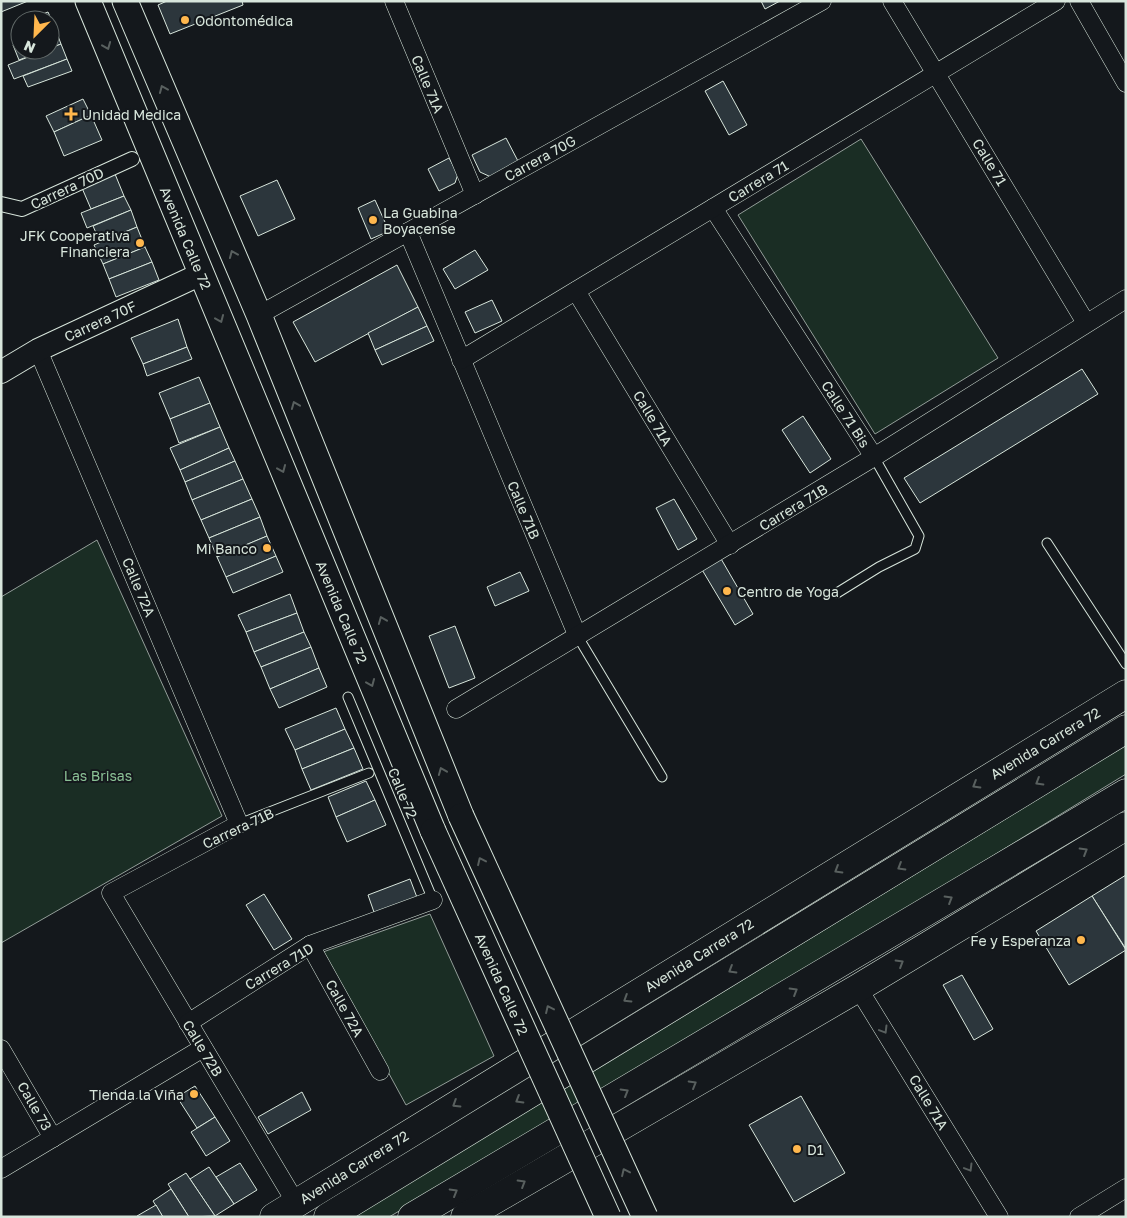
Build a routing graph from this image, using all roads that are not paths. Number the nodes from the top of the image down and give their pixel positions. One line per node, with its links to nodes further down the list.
1 (88, 1): 15 (main road, Avenida Calle 72, one-way to 15)
2 (125, 1): 18 (main road, one-way to 2)
3 (394, 1): 11 (street, Calle 71A)
4 (822, 1): 11 (street, Carrera 70G)
5 (892, 1): 8 (street, Calle 71)
6 (1056, 1): 8 (street, Carrera 71)
7 (1079, 1): 9 (street)
8 (937, 73): 13 (street, Carrera 71); 19 (street, Calle 71)
9 (1126, 83)
10 (132, 159): 12 (street, Carrera 70D)
11 (475, 194): 14 (street, Carrera 70G)
12 (1, 204)
13 (713, 208): 16 (street, Carrera 71); 23 (street, Calle 71 Bis)
14 (408, 232): 18 (street, Carrera 70G); 21 (street, Calle 71B)
15 (201, 274): 20 (street, Carrera 70F); 60 (main road, Avenida Calle 72, one-way to 60, bridge)
16 (576, 290): 21 (street, Carrera 71); 25 (street, Calle 71A)
17 (1126, 299): 19 (street, Carrera 71B)
18 (259, 315): 61 (main road, one-way to 18, bridge)
19 (1086, 323): 23 (street, Carrera 71B)
20 (38, 350): 22 (street, Carrera 70F); 37 (street, Calle 72A)
21 (461, 360): 27 (street, Calle 71B)
22 (1, 372)
23 (874, 457): 25 (street, Carrera 71B); 26 (lane, Calle 71 Bis)
24 (1048, 543): 28 (lane)
25 (730, 545): 27 (street, Carrera 71B)
26 (837, 593)
27 (578, 637): 31 (street, Carrera 71B); 35 (lane, Calle 71B)
28 (1126, 664)
29 (1126, 694): 33 (highway, Avenida Carrera 72)
30 (348, 697): 43 (lane, Calle 72)
31 (456, 708)
32 (1116, 735): 33 (highway); 47 (highway, Avenida Carrera 72, one-way to 47)
33 (1018, 760): 41 (highway, Avenida Carrera 72, one-way to 41)
34 (369, 773): 37 (lane, Carrera 71B)
35 (662, 778)
36 (1126, 793): 39 (highway)
37 (239, 824): 42 (street, Carrera 71B)
38 (1126, 826): 40 (highway, one-way to 38)
39 (1066, 829): 40 (highway); 45 (highway, one-way to 39)
40 (1023, 888): 44 (highway)
41 (803, 891): 47 (highway); 56 (highway, Avenida Carrera 72, one-way to 56)
42 (111, 893): 49 (street, Calle 72B)
43 (433, 900): 46 (street, Carrera 71D)
44 (969, 921): 45 (highway); 48 (highway, one-way to 44)
45 (910, 922): 58 (highway, one-way to 45)
46 (310, 945): 49 (street, Carrera 71D); 52 (street, Calle 72A)
47 (755, 956): 57 (highway, Avenida Carrera 72, one-way to 57)
48 (858, 988): 59 (highway, one-way to 48); 62 (street, Calle 71A, one-way to 62)
49 (188, 1022): 50 (street, Calle 72B)
50 (203, 1048): 53 (street); 56 (street, Calle 72B)
51 (1, 1049): 53 (street, Calle 73)
52 (380, 1071)
53 (53, 1138): 54 (street)
54 (1, 1169)
55 (1126, 1188): 63 (street)
56 (285, 1210)
57 (328, 1217)
58 (412, 1217)
59 (465, 1217)
60 (608, 1217)
61 (645, 1217)
62 (999, 1217)
63 (1079, 1217)

